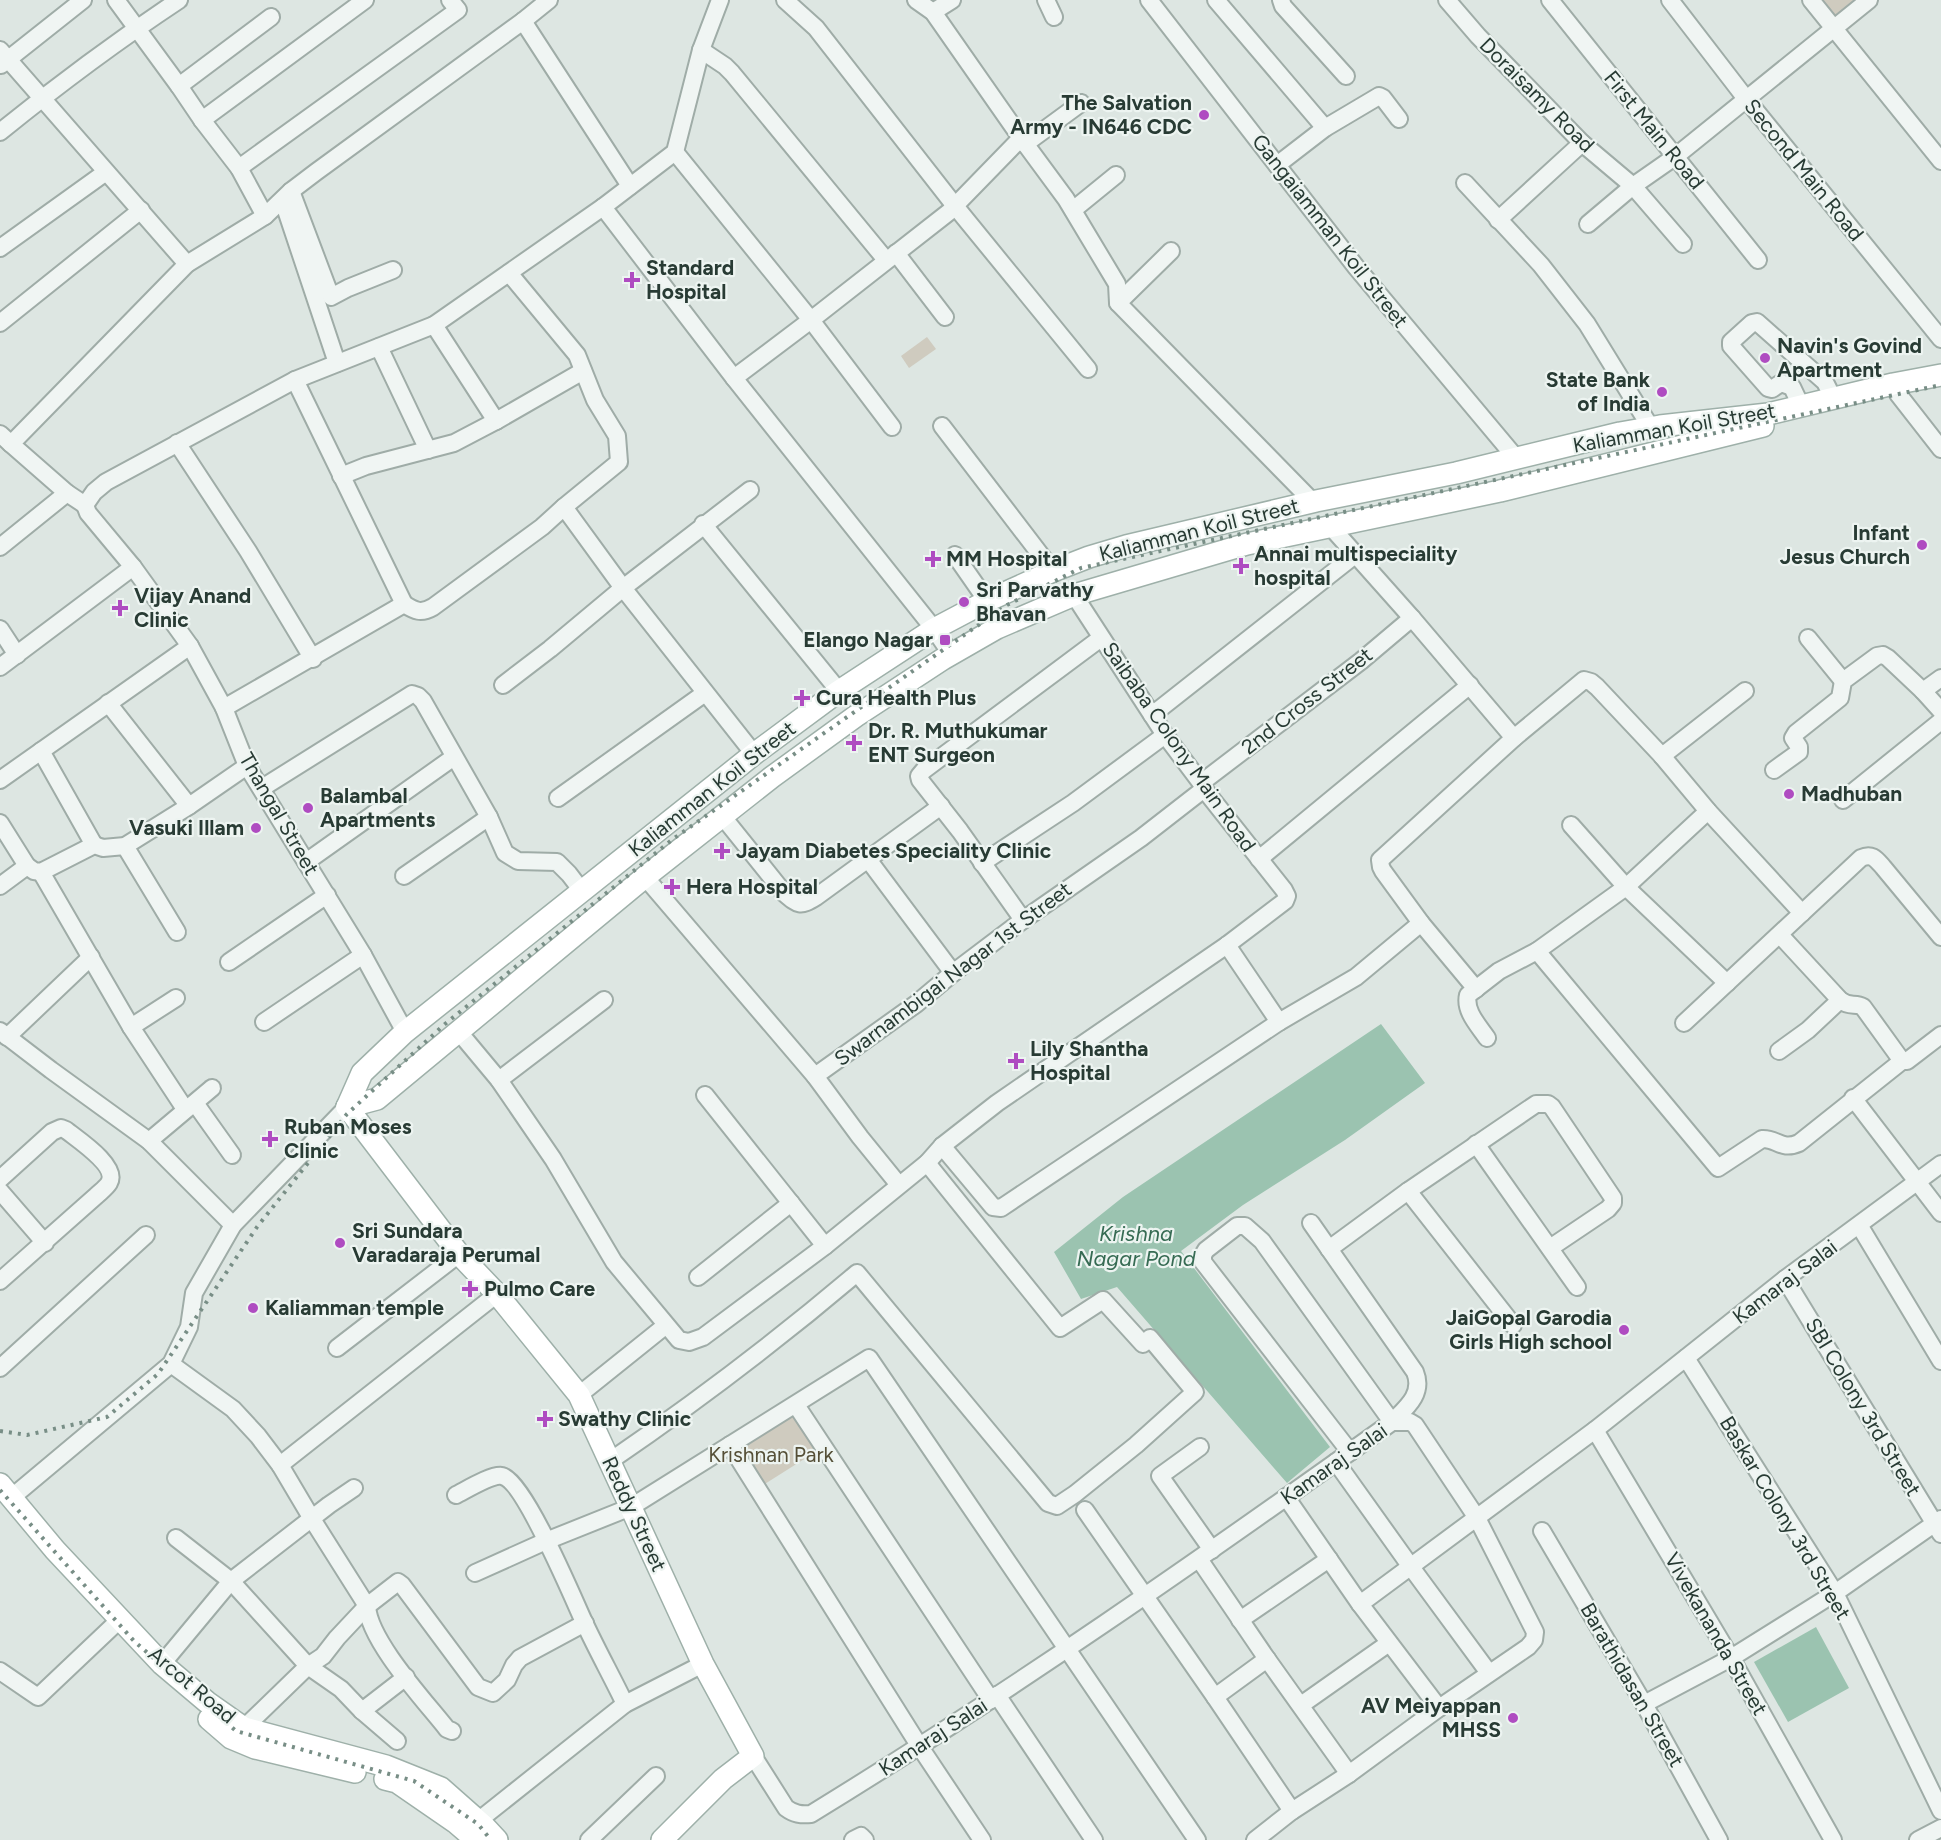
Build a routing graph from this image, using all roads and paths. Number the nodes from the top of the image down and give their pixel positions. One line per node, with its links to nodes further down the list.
1 (83, 0): 27 (street)
2 (116, 0): 24 (street)
3 (179, 0): 24 (street)
4 (549, 0): 20 (street)
5 (720, 0): 26 (street)
6 (785, 0): 50 (street)
7 (916, 0): 21 (street)
8 (952, 0): 21 (street)
9 (1046, 0): 23 (street)
10 (1149, 0): 42 (street, Gangaiamman Koil Street)
11 (1216, 0): 35 (street)
12 (1281, 0): 28 (street)
13 (1447, 0): 38 (street, Doraisamy Road)
14 (1550, 0): 40 (street, First Main Road)
15 (1670, 0): 31 (street, Second Main Road)
16 (1811, 0): 25 (street)
17 (1869, 0): 25 (street)
18 (359, 2): 34 (street)
19 (460, 3): 43 (street)
20 (528, 11): 47 (street); 49 (street)
21 (933, 12): 37 (street)
22 (271, 17): 29 (street)
23 (1054, 17)
24 (137, 28): 29 (street); 30 (street)
25 (1834, 28): 31 (street); 41 (street)
26 (701, 50): 39 (street); 60 (street)
27 (3, 58): 30 (street)
28 (1346, 76)
29 (179, 86): 34 (street)
30 (42, 98): 36 (street); 44 (street)
31 (1747, 99): 40 (street); 70 (street, Second Main Road)
32 (1081, 103): 37 (street)
33 (1399, 119): 35 (street)
34 (202, 120): 43 (street)
35 (1325, 128): 42 (street)
36 (0, 132)
37 (1023, 141): 50 (street); 53 (street)
38 (1582, 143): 48 (street, Doraisamy Road); 55 (street)
39 (675, 152): 47 (street); 67 (street)
40 (1676, 156): 48 (street); 61 (street, First Main Road)
41 (1941, 161)
42 (1277, 165): 90 (street, Gangaiamman Koil Street)
43 (239, 168): 54 (street)
44 (106, 172): 52 (street); 58 (street)
45 (1116, 175): 53 (street)
46 (1465, 183): 55 (street)
47 (630, 186): 51 (street)
48 (1633, 186): 56 (street); 57 (street, Doraisamy Road)
49 (287, 195): 54 (street); 63 (street); 72 (street)
50 (955, 206): 60 (street); 73 (street)
51 (603, 207): 64 (street); 76 (street)
52 (141, 210): 62 (street); 68 (street)
53 (1073, 210): 65 (street)
54 (265, 216): 62 (street)
55 (1498, 219): 85 (street)
56 (1588, 224)
57 (1683, 244)
58 (0, 248)
59 (1170, 251): 65 (street)
60 (891, 256): 66 (street); 67 (street)
61 (1758, 260)
62 (188, 264): 86 (street)
63 (393, 270)
64 (509, 273): 69 (street); 74 (street)
65 (1118, 303): 94 (street)
66 (945, 317)
67 (811, 320): 76 (street); 84 (street)
68 (0, 323)
69 (434, 325): 71 (street); 82 (street)
70 (1941, 339)
71 (379, 348): 72 (street); 89 (street)
72 (337, 363): 77 (street)
73 (1088, 369)
74 (583, 371): 82 (street); 96 (street)
75 (1941, 375): 79 (main road, Kaliamman Koil Street)
76 (734, 378): 110 (street)
77 (295, 380): 87 (street); 91 (street)
78 (1941, 386): 79 (main road, Kaliamman Koil Street)
79 (1896, 389): 80 (main road, Kaliamman Koil Street); 88 (street); 98 (main road, Kaliamman Koil Street)
80 (1833, 398): 81 (main road, Kaliamman Koil Street); 81 (street)
81 (1801, 406): 85 (main road, Kaliamman Koil Street)
82 (496, 421): 89 (street)
83 (942, 426): 103 (street)
84 (892, 427)
85 (1651, 428): 90 (main road, Kaliamman Koil Street)
86 (3, 438): 93 (street)
87 (177, 443): 95 (street); 116 (street)
88 (1941, 449)
89 (428, 450): 91 (street)
90 (1516, 458): 94 (main road, Kaliamman Koil Street)
91 (341, 476): 107 (street)
92 (750, 489): 97 (street)
93 (67, 493): 95 (street); 99 (street)
94 (1313, 502): 103 (main road, Kaliamman Koil Street)
95 (85, 505): 102 (street, Thangal Street)
96 (564, 507): 104 (street); 107 (street)
97 (704, 524): 104 (street); 122 (street)
98 (1331, 527): 101 (street); 105 (main road, Kaliamman Koil Street)
99 (0, 547)
100 (955, 555): 106 (street)
101 (1355, 555): 108 (street); 129 (street)
102 (133, 567): 113 (street, Thangal Street); 115 (street)
103 (1053, 571): 106 (main road, Kaliamman Koil Street)
104 (623, 588): 120 (street); 125 (street)
105 (1074, 595): 111 (street, Saibaba Colony Main Road); 114 (main road, Kaliamman Koil Street)
106 (987, 601): 110 (main road, Kaliamman Koil Street)
107 (404, 604): 116 (street)
108 (1412, 618): 121 (street); 140 (street, 2nd Cross Street)
109 (0, 629): 115 (street)
110 (934, 629): 114 (street); 122 (main road, Kaliamman Koil Street)
111 (1101, 638): 129 (street, Saibaba Colony Main Road); 144 (street)
112 (1808, 638): 119 (street)
113 (190, 646): 126 (street); 127 (street, Thangal Street)
114 (951, 654): 148 (main road, Kaliamman Koil Street)
115 (17, 655): 117 (street)
116 (313, 658): 127 (street)
117 (0, 667)
118 (1941, 678): 124 (street)
119 (1843, 681): 124 (street); 138 (street)
120 (503, 685)
121 (1470, 685): 132 (street); 154 (street)
122 (839, 691): 134 (main road, Kaliamman Koil Street)
123 (1745, 691): 135 (street)
124 (1923, 691): 128 (street)
125 (705, 693): 134 (street); 142 (street)
126 (108, 703): 133 (street); 145 (street)
127 (224, 708): 137 (street, Thangal Street)
128 (1941, 711)
129 (1152, 715): 131 (street, Saibaba Colony Main Road)
130 (1941, 721): 143 (street)
131 (1165, 735): 140 (street, Saibaba Colony Main Road); 156 (street)
132 (1514, 738): 135 (street); 167 (street)
133 (41, 752): 139 (street); 151 (street)
134 (754, 754): 163 (main road, Kaliamman Koil Street)
135 (1662, 756): 146 (street)
136 (454, 757): 141 (street); 147 (street); 155 (street)
137 (247, 766): 141 (street, Thangal Street); 145 (street)
138 (1774, 770)
139 (0, 780)
140 (1203, 786): 154 (street, Saibaba Colony Main Road); 158 (street, 2nd Cross Street)
141 (262, 788): 155 (street, Thangal Street)
142 (558, 798)
143 (1843, 800)
144 (940, 806): 153 (street); 156 (street)
145 (189, 807): 152 (street)
146 (1708, 811): 162 (street); 165 (street)
147 (489, 817): 159 (street); 163 (street)
148 (723, 817): 153 (street); 160 (main road, Kaliamman Koil Street)
149 (0, 823): 157 (street)
150 (1571, 825): 162 (street)
151 (94, 844): 152 (street); 157 (street)
152 (125, 846): 168 (street)
153 (867, 858): 176 (street)
154 (1258, 859): 171 (street, Saibaba Colony Main Road)
155 (306, 862): 164 (street, Thangal Street)
156 (982, 863): 166 (street)
157 (34, 869): 161 (street); 174 (street)
158 (1092, 872): 166 (street, Swarnambigai Nagar 1st Street)
159 (404, 876)
160 (645, 878): 187 (main road, Kaliamman Koil Street); 193 (street)
161 (0, 886)
162 (1626, 886): 172 (street); 177 (street)
163 (582, 891): 186 (main road, Kaliamman Koil Street)
164 (327, 895): 173 (street, Thangal Street); 175 (street)
165 (1802, 913): 169 (street); 170 (street)
166 (1023, 920): 176 (street, Swarnambigai Nagar 1st Street)
167 (1421, 924): 178 (street); 183 (street)
168 (177, 933)
169 (1780, 934): 177 (street); 181 (street)
170 (1941, 937)
171 (1227, 945): 183 (street); 202 (street)
172 (1537, 951): 178 (street); 197 (street)
173 (363, 955): 182 (street); 186 (street, Thangal Street)
174 (92, 957): 185 (street); 188 (street)
175 (229, 962)
176 (953, 974): 193 (street, Swarnambigai Nagar 1st Street)
177 (1727, 984): 184 (street)
178 (1476, 989): 190 (street)
179 (176, 998): 185 (street)
180 (604, 1000): 194 (street)
181 (1840, 1000): 191 (street); 192 (street)
182 (264, 1022)
183 (1280, 1022): 202 (street)
184 (1684, 1023)
185 (131, 1027): 198 (street)
186 (405, 1032): 199 (main road, Kaliamman Koil Street)
187 (459, 1032): 194 (street); 199 (main road, Kaliamman Koil Street)
188 (4, 1034): 200 (street)
189 (1941, 1035): 192 (street)
190 (1487, 1038)
191 (1779, 1051)
192 (1902, 1061): 197 (street)
193 (815, 1076): 208 (street)
194 (500, 1080): 228 (street)
195 (212, 1088): 198 (street)
196 (705, 1095): 211 (street)
197 (1853, 1098): 207 (street)
198 (190, 1106): 200 (street); 203 (street)
199 (347, 1107): 214 (street, Kaliamman Koil Street); 221 (main road, Reddy Street)
200 (149, 1141): 214 (street)
201 (1476, 1144): 210 (street); 219 (street); 219 (street)
202 (942, 1146): 204 (street)
203 (232, 1155)
204 (927, 1163): 208 (street); 241 (street)
205 (1941, 1164): 207 (street, Kamaraj Salai)
206 (0, 1179): 217 (street)
207 (1916, 1181): 212 (street); 215 (street, Kamaraj Salai)
208 (899, 1185): 218 (street)
209 (0, 1191): 217 (street)
210 (1408, 1191): 220 (street); 227 (street)
211 (791, 1203): 218 (street); 222 (street)
212 (1941, 1213)
213 (1311, 1223): 220 (street)
214 (233, 1225): 232 (street, Kaliamman Koil Street)
215 (1859, 1225): 223 (street, Kamaraj Salai); 231 (street)
216 (146, 1235): 233 (street)
217 (45, 1243): 224 (street)
218 (825, 1246): 228 (street)
219 (1550, 1248): 225 (street)
220 (1329, 1249): 236 (street)
221 (459, 1254): 226 (main road, Reddy Street); 229 (street)
222 (698, 1277)
223 (1785, 1279): 230 (street, Kamaraj Salai); 252 (street, SBI Colony 3rd Street)
224 (0, 1281)
225 (1577, 1287)
226 (497, 1294): 234 (main road, Reddy Street); 243 (street)
227 (1513, 1325)
228 (665, 1326): 234 (street)
229 (337, 1348)
230 (1686, 1358): 237 (street, Kamaraj Salai); 262 (street, Baskar Colony 3rd Street)
231 (1941, 1361)
232 (171, 1364): 243 (street); 247 (street, Kaliamman Koil Street)
233 (0, 1368)
234 (579, 1395): 241 (main road, Reddy Street)
235 (796, 1405): 238 (street); 270 (street); 280 (street)
236 (1389, 1418): 240 (street, Kamaraj Salai); 240 (street); 250 (street, Kamaraj Salai)
237 (1595, 1430): 250 (street, Kamaraj Salai); 271 (street, Vivekananda Street)
238 (730, 1445): 248 (street); 289 (street)
239 (1200, 1447): 256 (street)
240 (1347, 1448): 242 (street, Kamaraj Salai)
241 (610, 1461): 248 (main road, Reddy Street)
242 (1336, 1462): 246 (street, Kamaraj Salai); 258 (street)
243 (280, 1465): 251 (street)
244 (354, 1488): 251 (street)
245 (456, 1495): 255 (street)
246 (1286, 1497): 256 (street, Kamaraj Salai); 257 (street)
247 (2, 1501): 261 (main road, Arcot Road)
248 (631, 1507): 255 (street); 274 (main road, Reddy Street)
249 (1085, 1510): 263 (street)
250 (1477, 1518): 258 (street); 277 (street)
251 (312, 1519): 260 (street); 265 (street)
252 (1939, 1526): 262 (street)
253 (1542, 1531): 282 (street, Barathidasan Street)
254 (176, 1538): 260 (street)
255 (546, 1541): 259 (street); 267 (street)
256 (1206, 1555): 263 (street, Kamaraj Salai); 266 (street)
257 (1329, 1559): 264 (street); 266 (street)
258 (1411, 1568): 264 (street); 277 (street)
259 (476, 1573)
260 (231, 1581): 273 (street); 275 (street)
261 (85, 1590): 268 (main road, Arcot Road); 273 (main road, Arcot Road)
262 (1835, 1593): 271 (street); 295 (street, Baskar Colony 3rd Street)
263 (1145, 1596): 270 (street, Kamaraj Salai); 279 (street)
264 (1360, 1604): 269 (street)
265 (367, 1606): 267 (street); 275 (street); 278 (street)
266 (1240, 1620): 272 (street)
267 (585, 1623): 281 (street)
268 (113, 1626): 276 (street); 293 (main road, Arcot Road)
269 (1389, 1643): 283 (street); 284 (street)
270 (1066, 1648): 280 (street, Kamaraj Salai); 305 (street)
271 (1731, 1658): 282 (street); 308 (street, Vivekananda Street)
272 (1267, 1659): 279 (street); 283 (street)
273 (162, 1664): 286 (main road, Arcot Road)
274 (703, 1664): 281 (street); 290 (main road, Reddy Street)
275 (308, 1666): 285 (street); 286 (street)
276 (0, 1671)
277 (1489, 1673): 284 (street)
278 (406, 1677): 285 (street); 287 (street)
279 (1215, 1697): 294 (street)
280 (994, 1698): 289 (street, Kamaraj Salai); 304 (street)
281 (625, 1704): 297 (street)
282 (1644, 1704): 307 (street, Barathidasan Street)
283 (1301, 1705): 291 (street)
284 (1439, 1708): 291 (street)
285 (362, 1711): 288 (street)
286 (244, 1728): 293 (main road, Arcot Road)
287 (452, 1731)
288 (397, 1741)
289 (920, 1747): 290 (street, Kamaraj Salai); 303 (street)
290 (753, 1756): 300 (main road)
291 (1349, 1774): 294 (street)
292 (656, 1776): 299 (street)
293 (434, 1796): 297 (main road, Arcot Road)
294 (1292, 1811): 306 (street)
295 (1941, 1811)
296 (1941, 1828): 309 (street)
297 (477, 1831): 298 (main road, Arcot Road)
298 (496, 1840)
299 (589, 1840)
300 (663, 1840)
301 (853, 1840): 302 (street)
302 (865, 1840)
303 (982, 1840)
304 (1094, 1840)
305 (1197, 1840)
306 (1255, 1840)
307 (1719, 1840)
308 (1833, 1840)
309 (1918, 1840)

